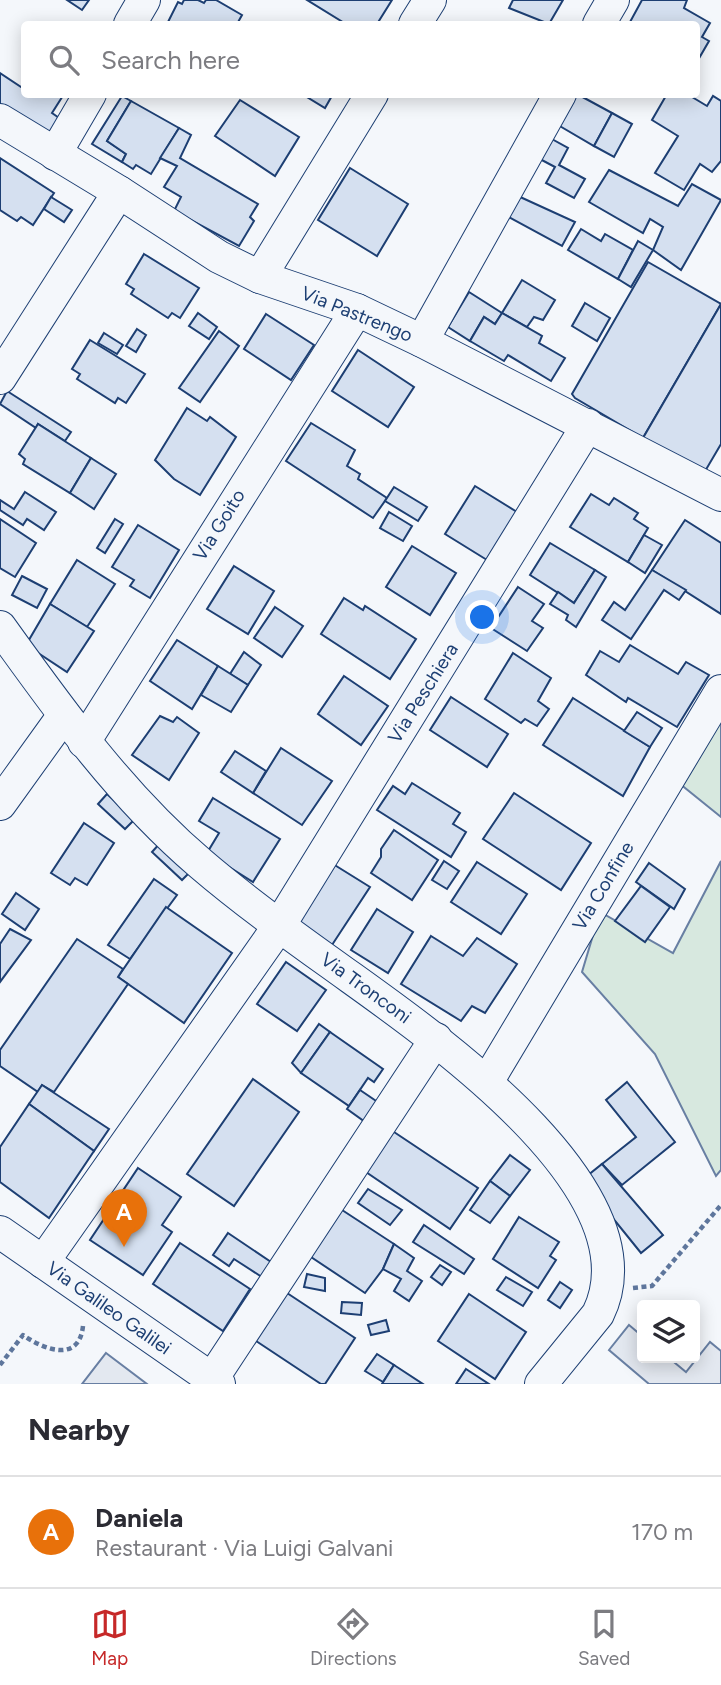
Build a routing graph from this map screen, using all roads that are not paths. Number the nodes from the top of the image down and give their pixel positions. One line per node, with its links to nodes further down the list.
1 (144, 0): 4 (street)
2 (430, 0): 5 (street)
3 (613, 0): 6 (street)
4 (132, 21)
5 (417, 21)
6 (601, 21)
7 (88, 98): 11 (street)
8 (370, 98): 13 (street)
9 (558, 98): 15 (street)
10 (0, 120): 11 (street, Via Pastrengo)
11 (55, 154): 12 (street, Via Pastrengo)
12 (119, 192): 13 (street, Via Pastrengo); 16 (street)
13 (260, 277): 14 (street, Via Pastrengo)
14 (357, 310): 15 (street, Via Pastrengo); 22 (street, Via Goito)
15 (422, 341): 17 (street, Via Pastrengo)
16 (0, 378)
17 (588, 425): 18 (street, Via Pastrengo); 24 (street, Via Peschiera)
18 (721, 495)
19 (0, 627): 21 (street, Via Tronconi)
20 (721, 691): 26 (street, Via Confine)
21 (64, 715): 22 (street, Via Tronconi); 23 (street)
22 (84, 742): 24 (street, Via Tronconi)
23 (0, 804)
24 (279, 926): 25 (street, Via Tronconi); 28 (street, Via Peschiera)
25 (436, 1039): 26 (street, Via Tronconi); 29 (street)
26 (487, 1082): 30 (street, Via Tronconi)
27 (0, 1232): 28 (street, Via Galileo Galilei)
28 (43, 1262): 29 (street, Via Galileo Galilei)
29 (215, 1382)
30 (541, 1384)

